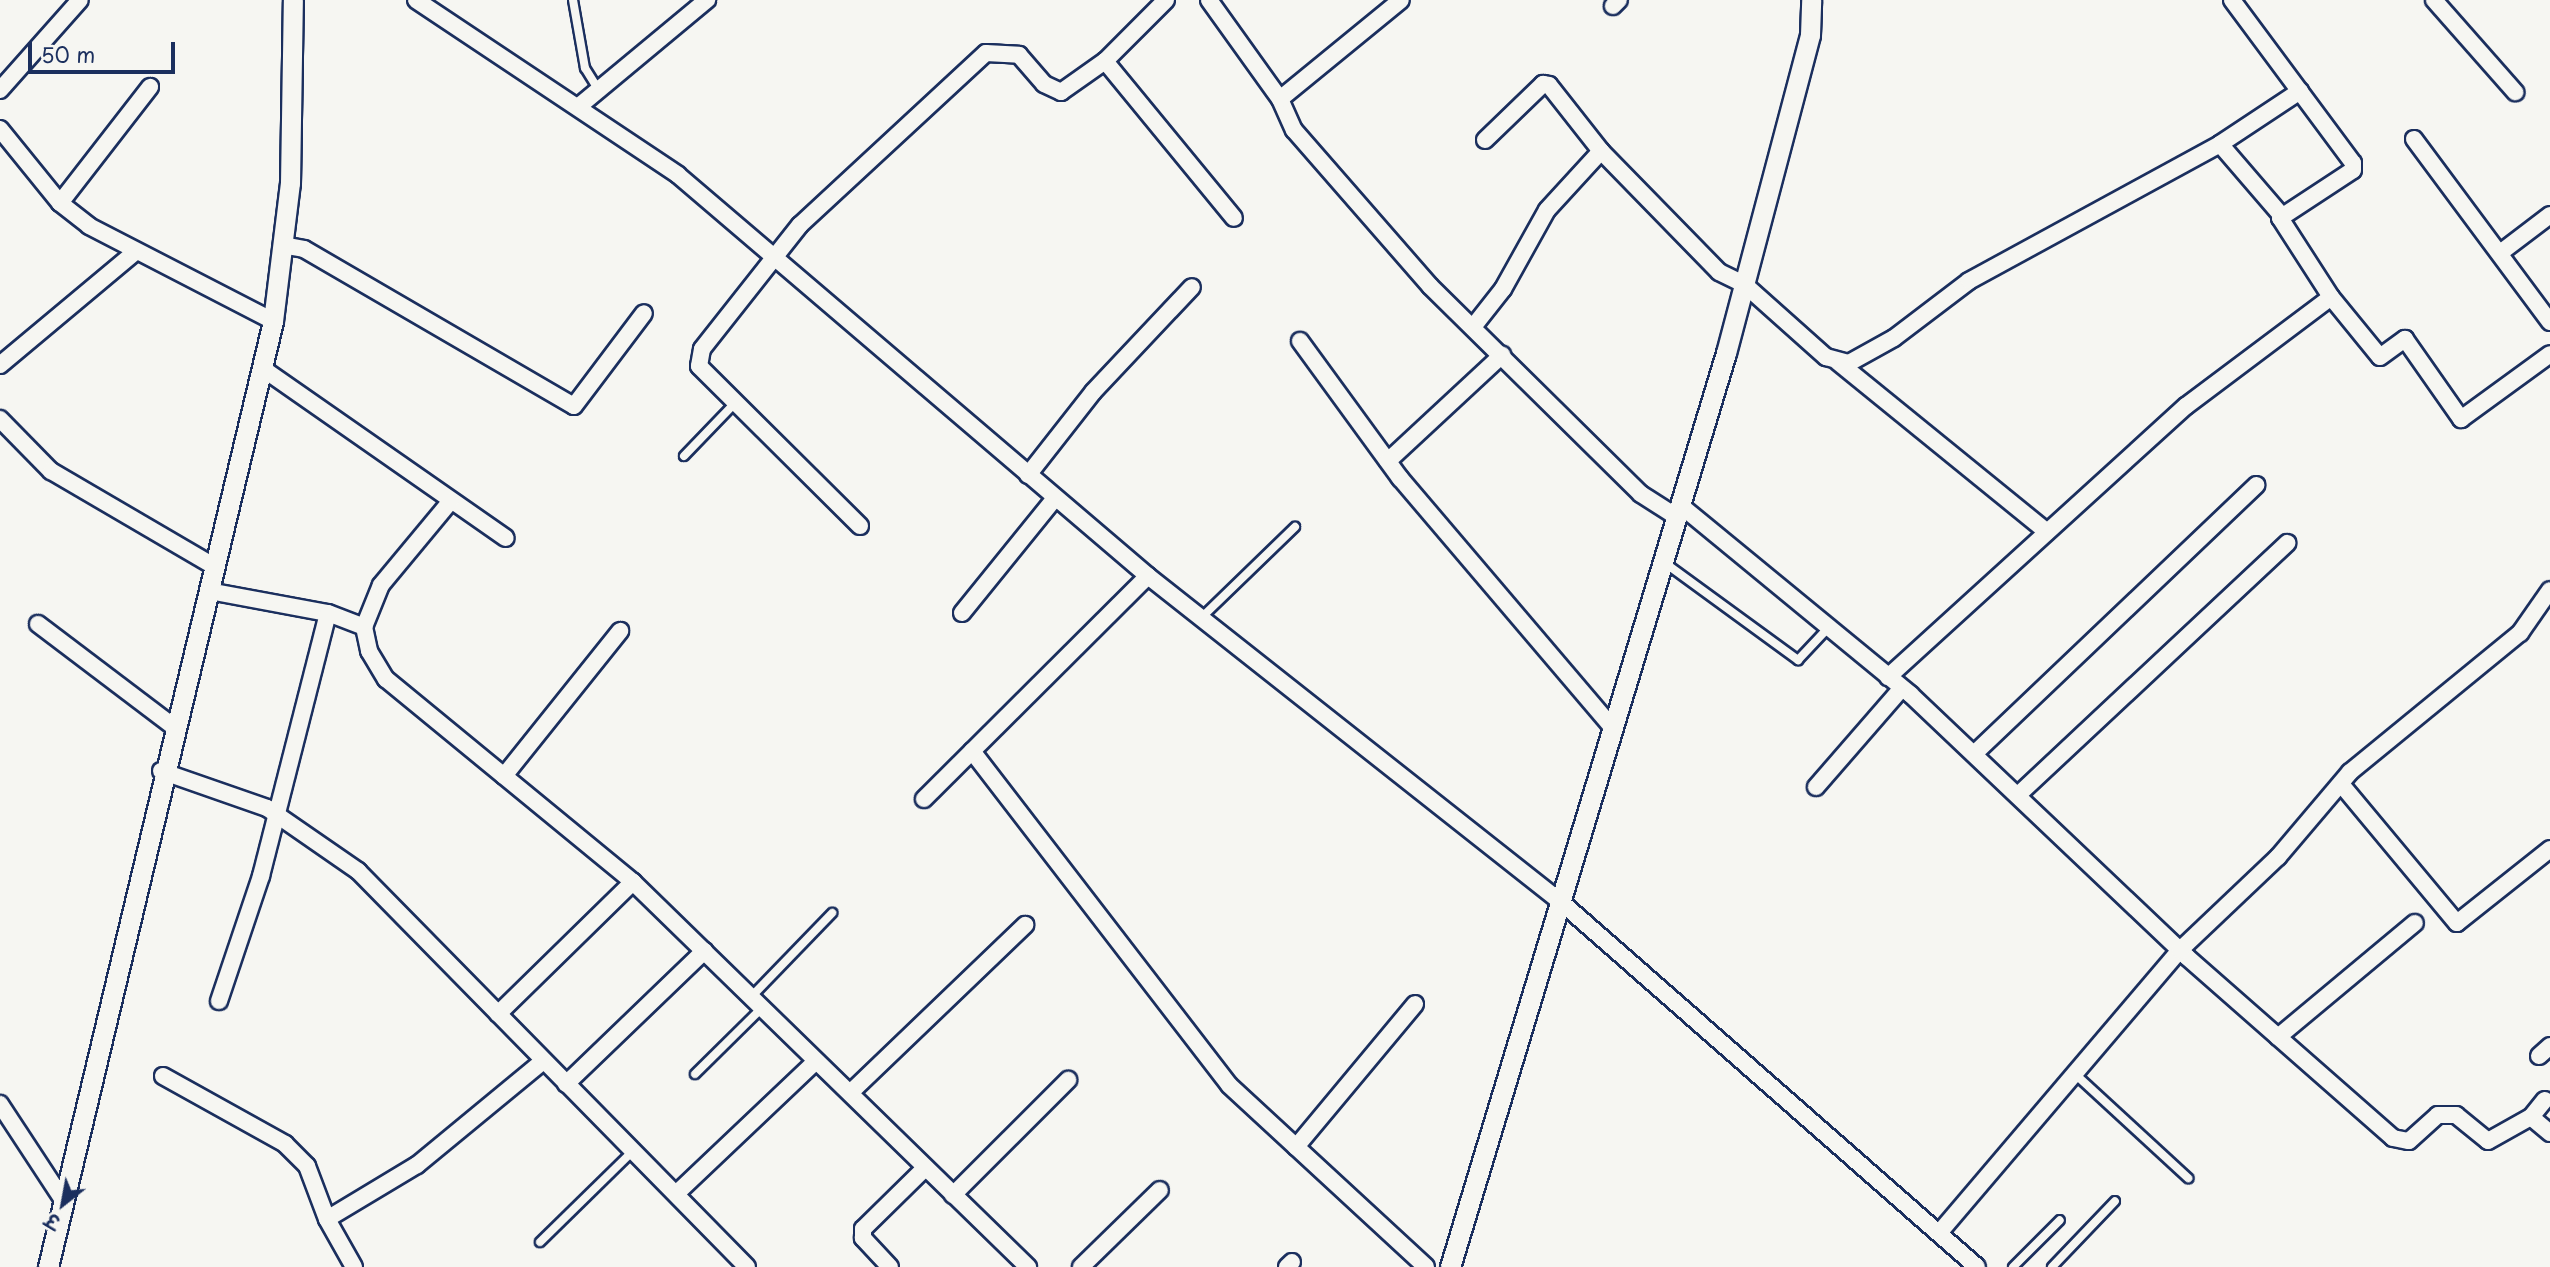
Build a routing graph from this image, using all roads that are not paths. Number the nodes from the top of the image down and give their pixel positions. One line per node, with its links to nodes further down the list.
1 (80, 0): 14 (street)
2 (293, 0): 29 (street)
3 (416, 0): 19 (street)
4 (573, 0): 15 (lane)
5 (707, 0): 15 (street)
6 (1166, 0): 12 (street)
7 (1209, 0): 18 (street)
8 (1401, 0): 18 (street)
9 (1811, 0): 33 (street)
10 (2232, 0): 16 (street)
11 (2434, 0): 17 (street)
12 (1105, 61): 28 (street); 32 (street)
13 (150, 87): 25 (street)
14 (0, 90)
15 (598, 90): 19 (street)
16 (2300, 91): 23 (street); 26 (street)
17 (2515, 92)
18 (1280, 99): 39 (street)
19 (578, 107): 32 (street)
20 (1, 132): 25 (street)
21 (2414, 139): 31 (street)
22 (1485, 140): 24 (street)
23 (2220, 144): 26 (street); 43 (street)
24 (1601, 151): 33 (street); 39 (street)
25 (60, 203): 30 (street)
26 (2281, 215): 35 (street)
27 (2550, 215): 31 (street)
28 (1234, 218)
29 (282, 245): 36 (street); 37 (street)
30 (135, 252): 37 (street); 44 (street)
31 (2500, 253): 38 (street)
32 (779, 258): 46 (street); 50 (street)
33 (1744, 284): 43 (street); 54 (street)
34 (1192, 287): 50 (street)
35 (2331, 297): 41 (street); 57 (street)
36 (644, 313)
37 (273, 321): 45 (street)
38 (2550, 322)
39 (1473, 327): 42 (street)
40 (1300, 341): 49 (street)
41 (2550, 354)
42 (1502, 355): 49 (street); 54 (street)
43 (1838, 362): 57 (street)
44 (0, 365)
45 (262, 369): 53 (street); 61 (street)
46 (737, 401): 48 (lane); 55 (street)
47 (0, 419): 61 (street)
48 (684, 457)
49 (1388, 461): 76 (street)
50 (1028, 475): 52 (street)
51 (2256, 485): 78 (street)
52 (1055, 498): 62 (street); 67 (street)
53 (450, 502): 58 (street); 71 (street)
54 (1679, 511): 60 (street); 70 (street)
55 (860, 526)
56 (1295, 527): 68 (lane)
57 (2047, 532): 73 (street)
58 (506, 538)
59 (2287, 543): 83 (street)
60 (1663, 562): 70 (lane); 76 (street)
61 (215, 567): 64 (street)
62 (1148, 576): 68 (street); 77 (street)
63 (2550, 590): 65 (street)
64 (209, 592): 66 (street); 75 (street)
65 (2545, 611): 81 (street)
66 (328, 613): 71 (street); 85 (street)
67 (962, 613)
68 (1201, 618): 88 (street)
69 (38, 624): 75 (street)
70 (1831, 625): 73 (street)
71 (364, 627): 80 (street)
72 (620, 631): 80 (street)
73 (1888, 677): 74 (street)
74 (1902, 688): 78 (street); 82 (street)
75 (173, 726): 79 (street)
76 (1613, 728): 88 (street)
77 (972, 751): 84 (street); 111 (street)
78 (1974, 754): 83 (street)
79 (161, 771): 85 (street); 118 (street)
80 (504, 776): 87 (street)
81 (2341, 784): 86 (street); 92 (street)
82 (1816, 787)
83 (2018, 795): 92 (street)
84 (924, 799)
85 (277, 814): 94 (street); 97 (street)
86 (2550, 849)
87 (633, 882): 93 (street); 97 (street)
88 (1561, 902): 122 (street); 131 (street)
89 (832, 913): 95 (lane)
90 (2415, 923): 98 (street)
91 (1025, 925): 106 (street)
92 (2180, 950): 98 (street); 102 (street)
93 (704, 951): 95 (street); 105 (street)
94 (219, 1001)
95 (757, 1002): 99 (street); 101 (lane)
96 (1415, 1004): 111 (street)
97 (498, 1014): 100 (street)
98 (2278, 1037): 109 (street)
99 (816, 1060): 106 (street); 116 (street)
100 (542, 1061): 105 (street); 120 (street)
101 (695, 1074)
102 (2075, 1074): 114 (lane); 122 (street)
103 (163, 1076): 120 (street)
104 (1068, 1080): 117 (street)
105 (566, 1084): 112 (street)
106 (850, 1093): 113 (street)
107 (2545, 1100): 109 (street)
108 (0, 1104): 118 (street)
109 (2531, 1117): 110 (street)
110 (2550, 1133)
111 (1296, 1147): 130 (street)
112 (634, 1150): 116 (street); 123 (lane)
113 (926, 1168): 117 (street); 127 (street)
114 (2188, 1178)
115 (1160, 1190): 129 (street)
116 (678, 1192): 126 (street)
117 (953, 1195): 128 (street)
118 (63, 1200): 124 (street)
119 (2115, 1200): 134 (lane)
120 (327, 1219): 125 (street)
121 (2060, 1220): 133 (lane)
122 (1939, 1233): 132 (street)
123 (540, 1242)
124 (48, 1267)
125 (354, 1267)
126 (747, 1267)
127 (890, 1267)
128 (1028, 1267)
129 (1081, 1267)
130 (1426, 1267)
131 (1450, 1267)
132 (1977, 1267)
133 (2013, 1267)
134 (2052, 1267)

